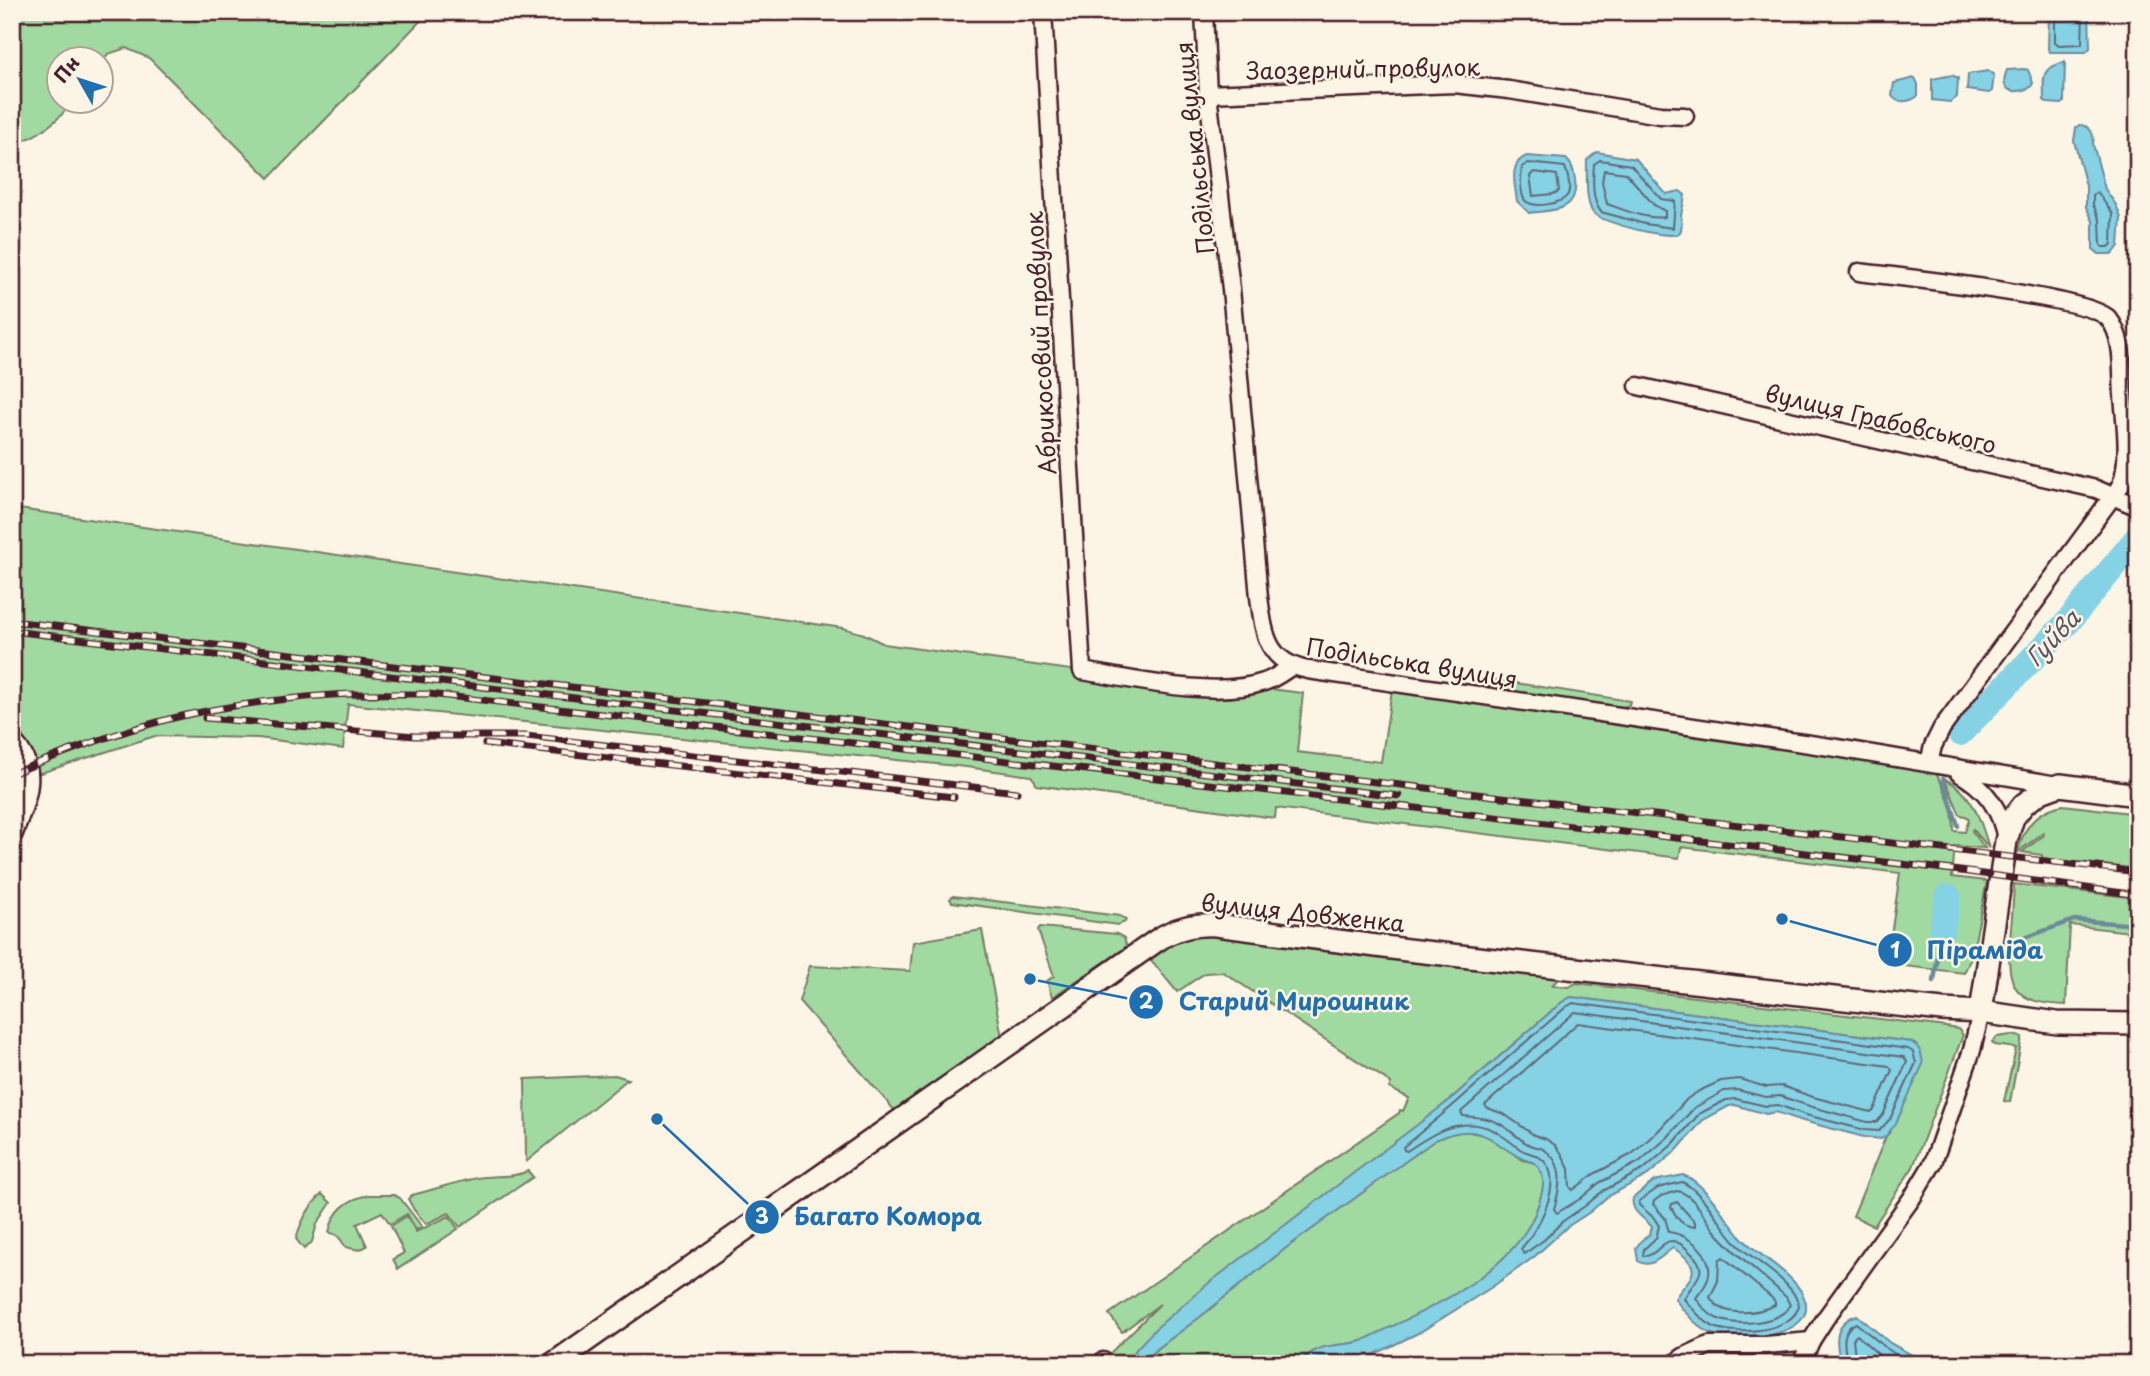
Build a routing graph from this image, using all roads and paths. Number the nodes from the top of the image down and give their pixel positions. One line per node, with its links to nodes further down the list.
1 (1043, 12): 9 (street, Абрикосовий провулок)
2 (1204, 12): 3 (street, Подільська вулиця)
3 (1208, 94): 4 (street, Заозерний провулок); 9 (street, Подільська вулиця)
4 (1685, 116)
5 (1859, 272): 7 (street)
6 (1638, 386): 7 (street, вулиця Грабовського)
7 (2114, 496): 8 (street, вулиця Грабовського); 11 (street)
8 (2138, 507)
9 (1292, 666): 11 (street, Подільська вулиця)
10 (12, 743): 14 (main road)
11 (1936, 764): 12 (street, Подільська вулиця); 15 (street)
12 (2060, 785): 13 (main road); 15 (main road)
13 (2138, 795)
14 (12, 832)
15 (2006, 841): 16 (main road)
16 (1987, 964): 17 (main road); 18 (main road); 19 (main road)
17 (1949, 1010): 18 (main road, вулиця Довженка); 22 (main road, вулиця Довженка)
18 (1980, 1012): 19 (main road, вулиця Довженка); 21 (street)
19 (2029, 1019): 20 (main road, вулиця Довженка)
20 (2138, 1024)
21 (1811, 1341): 23 (street); 24 (street)
22 (553, 1364)
23 (1674, 1364)
24 (1801, 1364)

